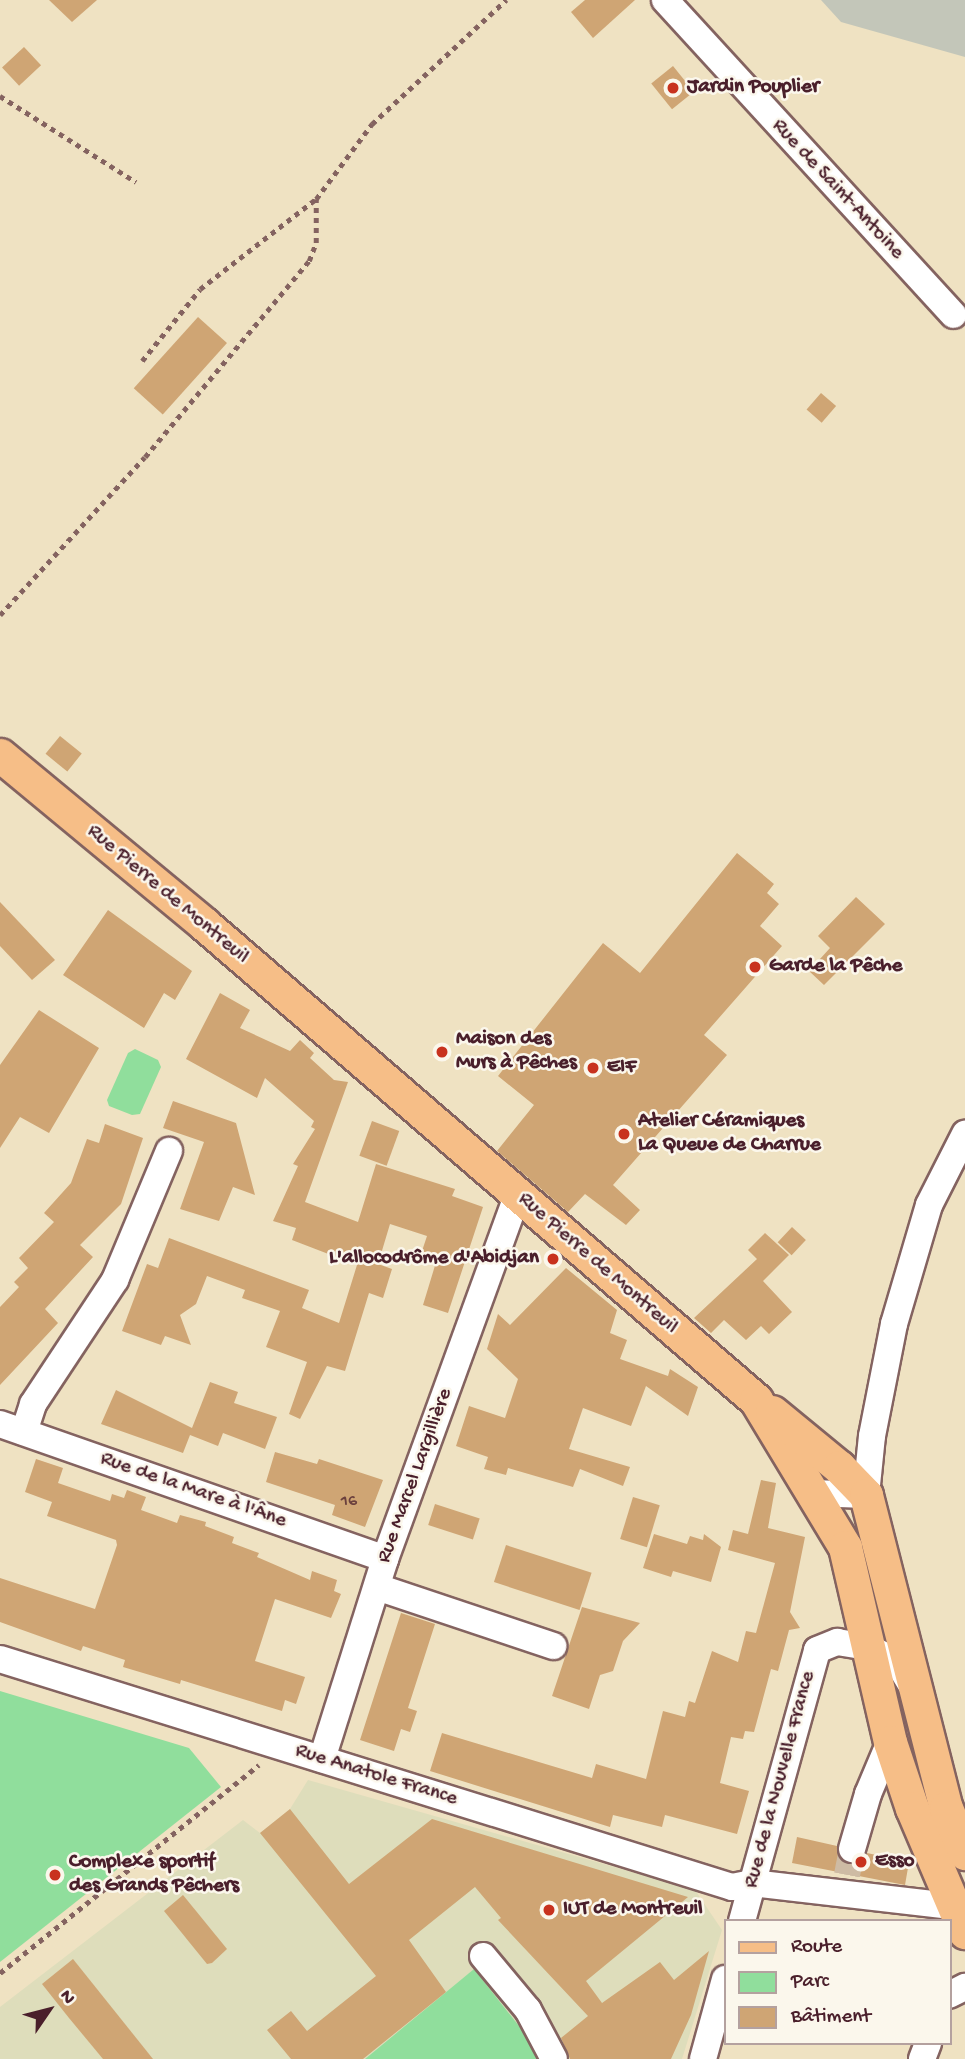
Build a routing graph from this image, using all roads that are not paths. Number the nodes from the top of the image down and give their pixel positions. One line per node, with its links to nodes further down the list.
1 (665, 0): 2 (street, Rue de Saint-Antoine)
2 (954, 315)
3 (0, 755): 6 (main road, Rue Pierre de Montreuil)
4 (965, 1134): 8 (street)
5 (169, 1151): 7 (street)
6 (517, 1196): 8 (main road, Rue Pierre de Montreuil); 9 (street, Rue Marcel Largillière)
7 (12, 1428): 9 (street, Rue de la Mare à l'Âne)
8 (839, 1487): 12 (main road, Rue Pierre de Montreuil); 14 (main road, Rue Pierre de Montreuil)
9 (385, 1559): 10 (street, Rue Marcel Largillière)
10 (377, 1587): 11 (street); 16 (street, Rue Marcel Largillière)
11 (553, 1646)
12 (868, 1647): 14 (street); 15 (main road, Rue Pierre de Montreuil); 19 (street, Rue de la Nouvelle France)
13 (0, 1659): 16 (street, Rue Anatole France)
14 (919, 1699): 18 (main road, Rue Pierre de Montreuil)
15 (890, 1742): 17 (street); 21 (main road, Rue Pierre de Montreuil)
16 (322, 1759): 19 (street, Rue Anatole France)
17 (852, 1849)
18 (965, 1853)
19 (752, 1883): 20 (street, Rue de la Nouvelle France); 21 (street, Rue Anatole France)
20 (743, 1919)
21 (958, 1919)
22 (483, 1956): 24 (street)
23 (724, 1983): 25 (street)
24 (554, 2059)
25 (703, 2059)

